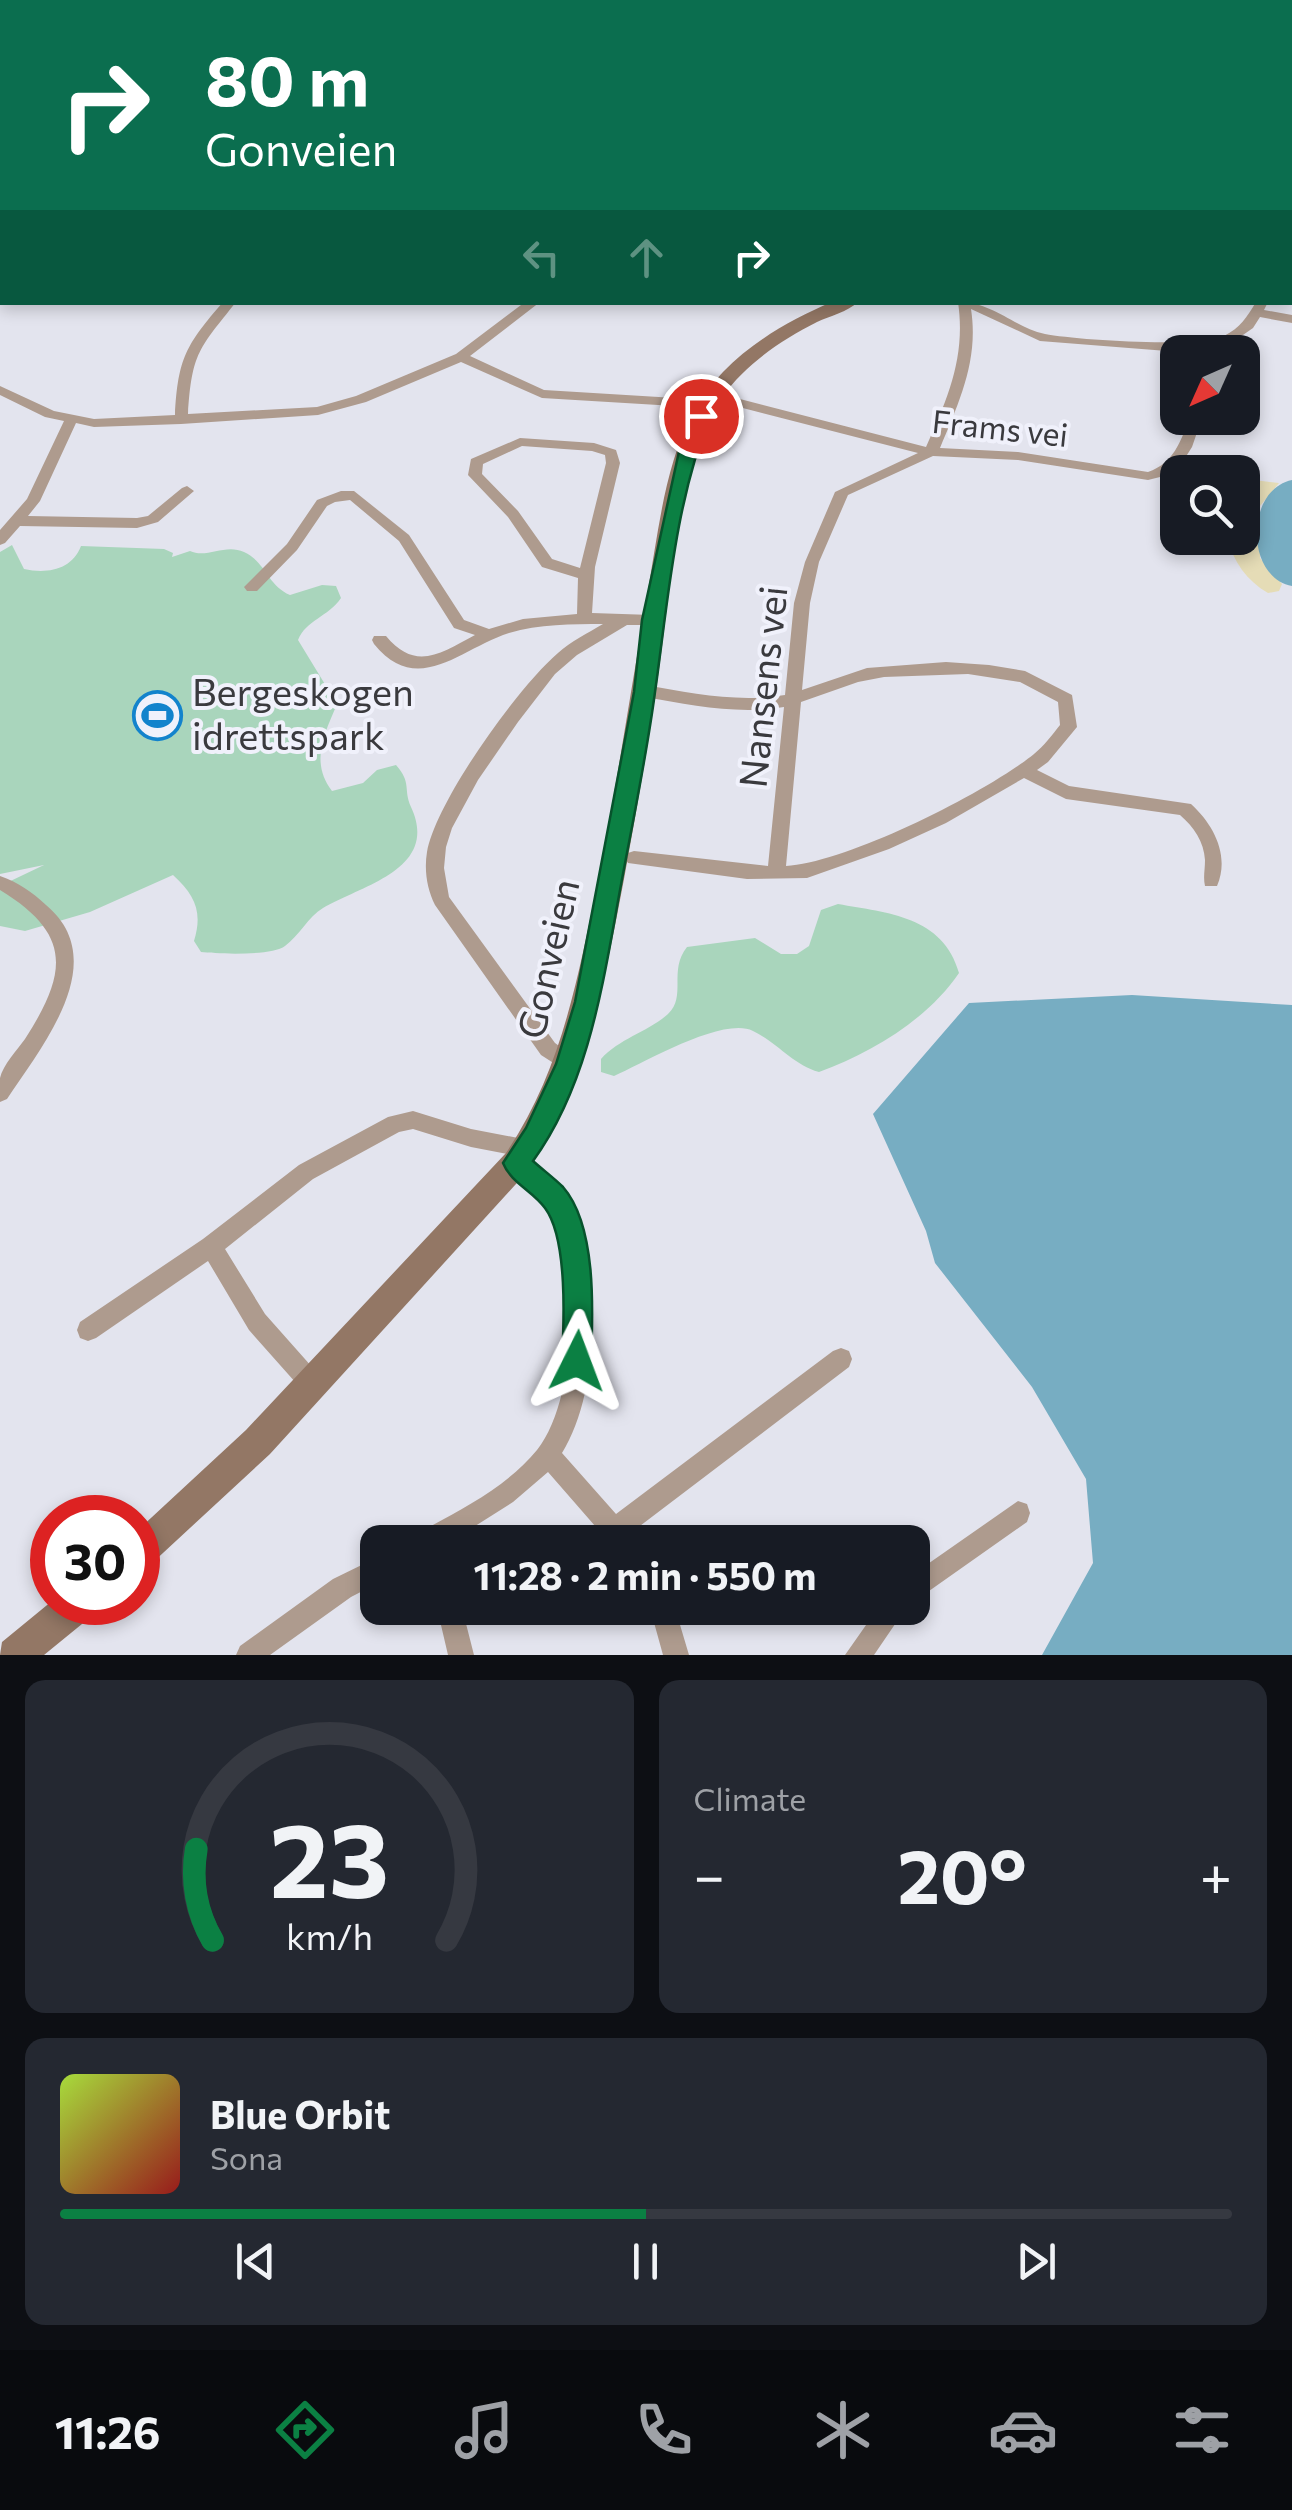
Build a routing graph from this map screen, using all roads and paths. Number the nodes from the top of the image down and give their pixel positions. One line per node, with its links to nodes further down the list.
1 (227, 305): 14 (street)
2 (530, 305): 10 (street)
3 (842, 305): 12 (street, Gonveien)
4 (965, 305): 16 (street)
5 (971, 305): 9 (street)
6 (1260, 308): 7 (street); 8 (street)
7 (1292, 319)
8 (1238, 335)
9 (1160, 346)
10 (461, 358): 12 (street, Frams vei); 14 (street)
11 (0, 390): 13 (street)
12 (711, 400): 16 (street, Frams vei); 24 (street, Gonveien)
13 (71, 420): 14 (street); 18 (street)
14 (182, 420)
15 (1189, 435): 16 (street, Frams vei)
16 (931, 452): 28 (street, Nansens vei)
17 (187, 491): 18 (street)
18 (19, 522): 19 (street)
19 (0, 540)
20 (587, 575): 20 (street); 22 (street)
21 (252, 587): 25 (street)
22 (586, 618): 23 (street); 25 (street)
23 (623, 620): 24 (street); 34 (street)
24 (652, 620): 27 (street, Gonveien)
25 (488, 634): 26 (street)
26 (380, 640)
27 (645, 692): 28 (street); 34 (street, Gonveien)
28 (794, 697): 29 (street); 31 (street, Nansens vei)
29 (1028, 772): 31 (street); 32 (street)
30 (634, 858): 31 (street)
31 (776, 872)
32 (1211, 881)
33 (0, 883): 35 (street)
34 (569, 1064): 36 (street, Gonveien)
35 (0, 1093)
36 (522, 1156): 37 (street); 40 (street, Gonveien); 41 (street)
37 (211, 1246): 38 (street); 40 (street)
38 (88, 1330)
39 (841, 1359): 45 (street)
40 (312, 1384): 46 (street, Gonveien)
41 (548, 1456): 43 (street); 44 (street)
42 (1018, 1512): 48 (street)
43 (455, 1525)
44 (610, 1525)
45 (634, 1525)
46 (160, 1533)
47 (360, 1578): 54 (street)
48 (930, 1578)
49 (52, 1625): 53 (street)
50 (454, 1625): 55 (street)
51 (668, 1625): 56 (street)
52 (880, 1625): 57 (street)
53 (15, 1655)
54 (250, 1655)
55 (460, 1655)
56 (676, 1655)
57 (858, 1655)

